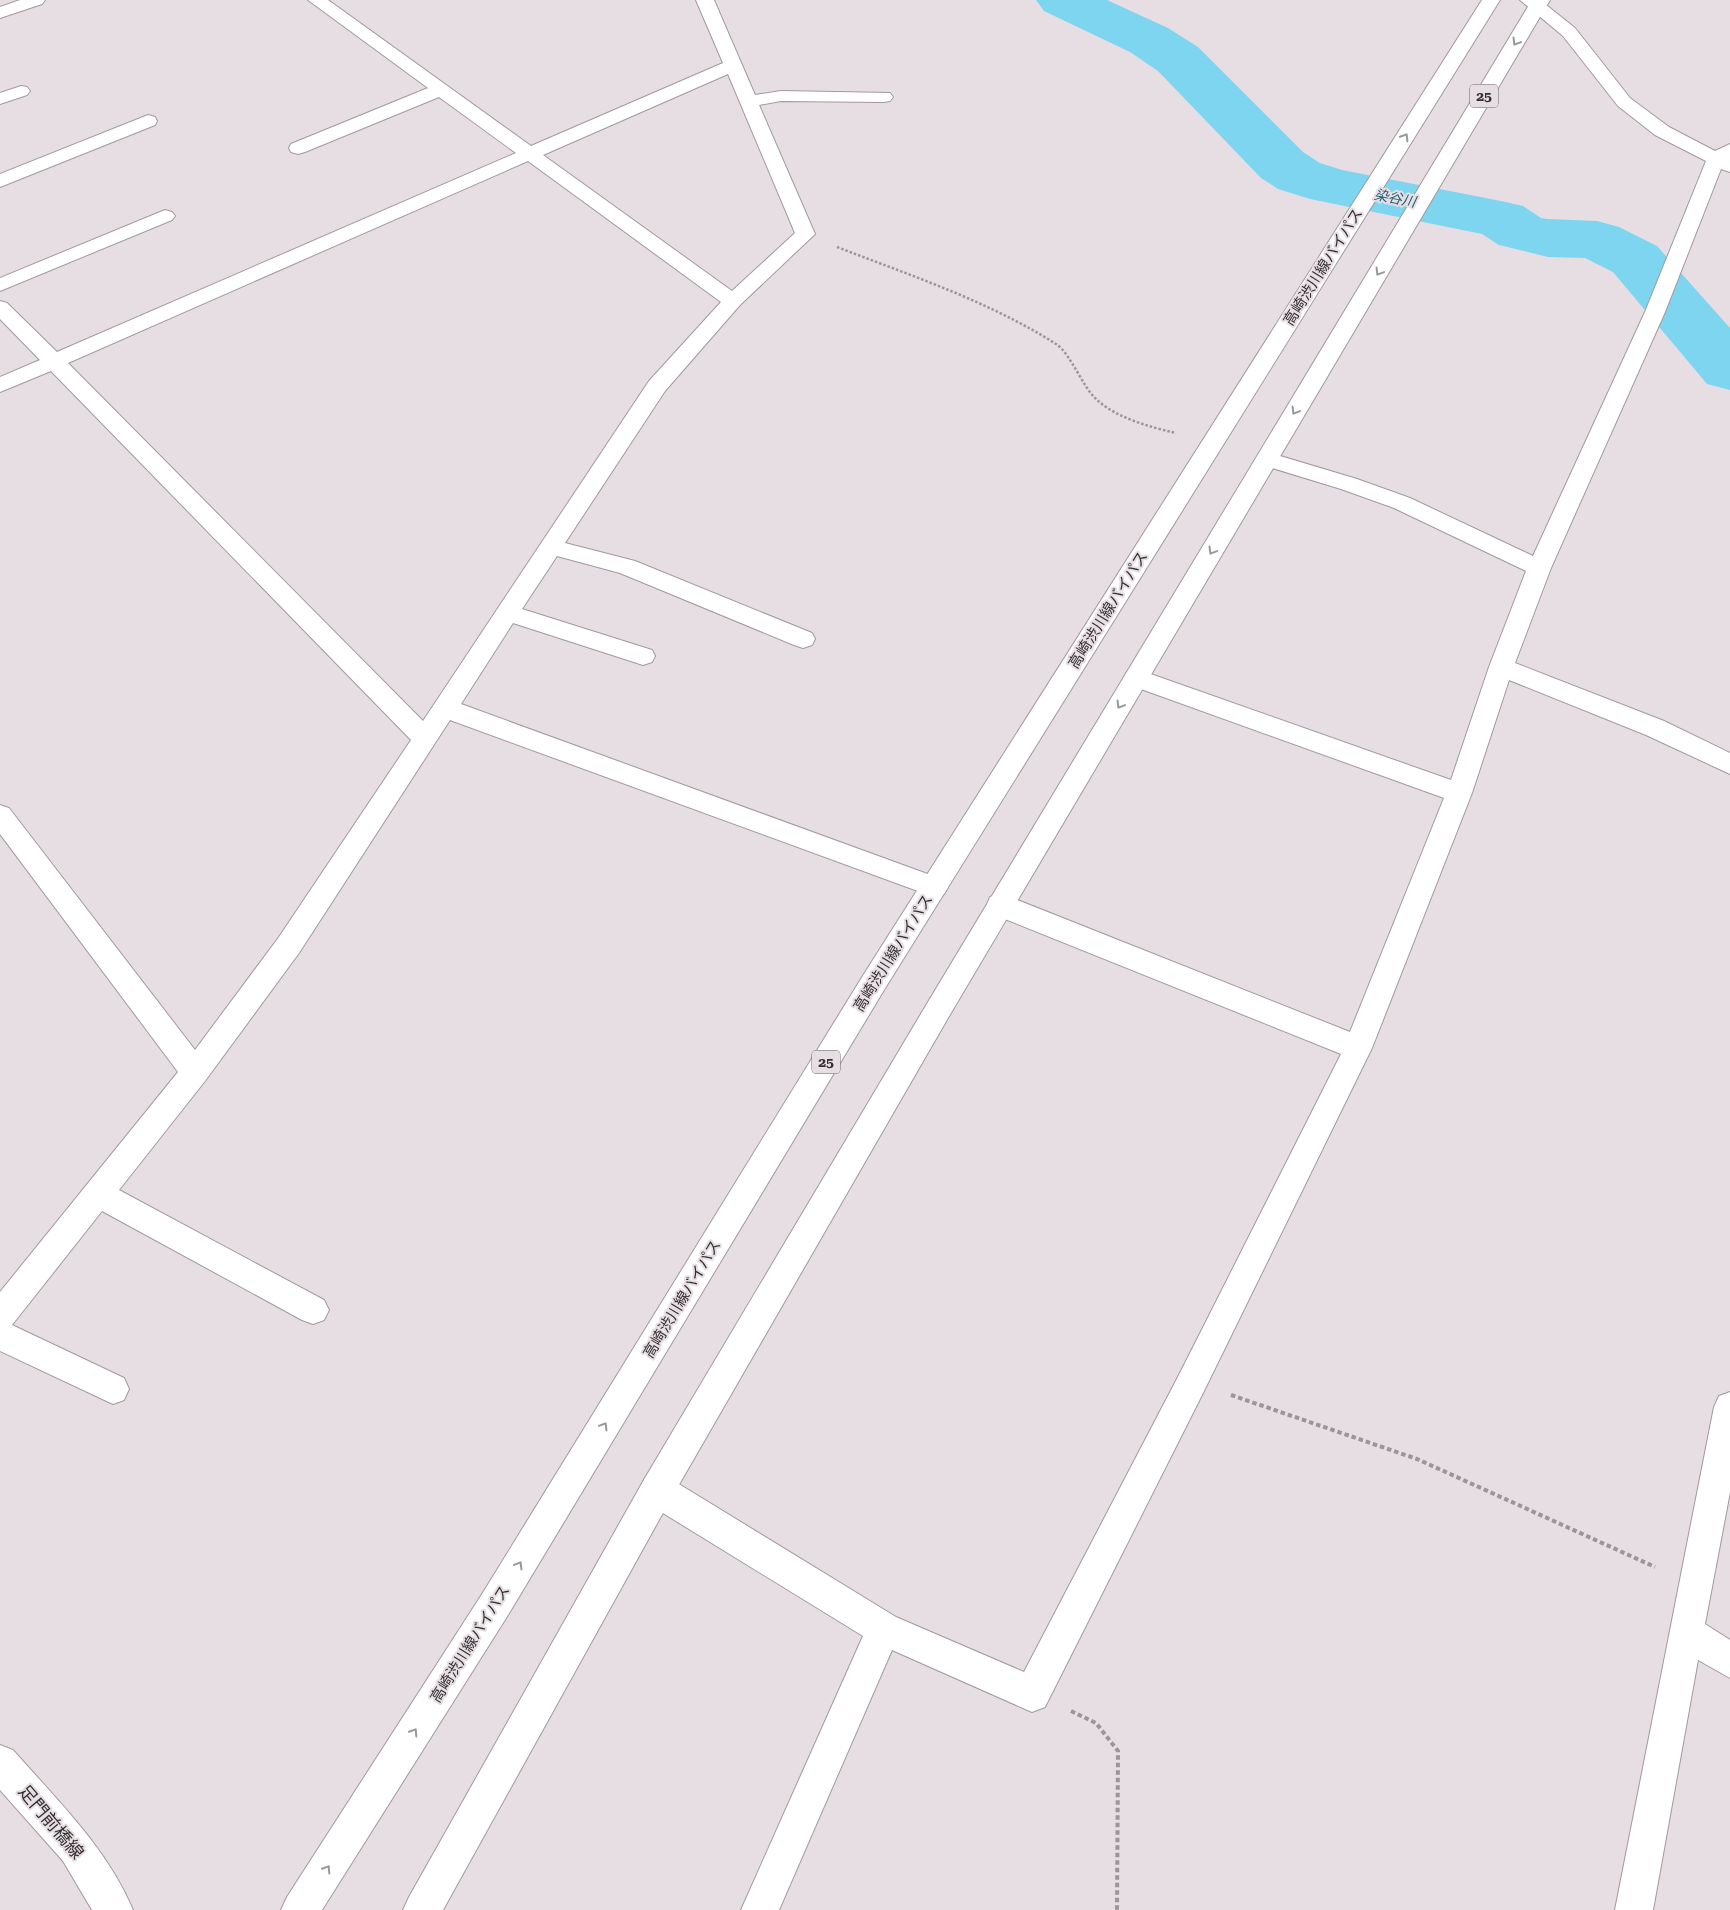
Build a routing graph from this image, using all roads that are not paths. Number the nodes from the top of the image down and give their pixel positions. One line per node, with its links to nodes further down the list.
1 (33, 0): 6 (street)
2 (317, 0): 8 (street)
3 (705, 0): 7 (street)
4 (1491, 0): 37 (street, 高崎渋川線バイパス / 25, one-way to 4)
5 (1535, 2): 16 (street); 24 (street, 25, one-way to 24)
6 (0, 13)
7 (733, 65): 12 (street); 15 (street)
8 (442, 89): 14 (street); 15 (street)
9 (21, 91): 11 (street)
10 (884, 97): 12 (street)
11 (0, 99)
12 (749, 102): 20 (street)
13 (148, 121): 17 (street)
14 (298, 148)
15 (531, 153): 20 (street); 22 (street)
16 (1725, 158): 26 (street)
17 (0, 181)
18 (165, 216): 19 (street)
19 (0, 285)
20 (734, 300): 25 (street)
21 (0, 307): 22 (street)
22 (53, 361): 23 (street); 33 (street)
23 (0, 385)
24 (1267, 459): 26 (street); 31 (street, 25, one-way to 31)
25 (551, 547): 27 (street); 28 (street)
26 (1539, 568): 30 (street)
27 (508, 613): 29 (street); 32 (street)
28 (802, 639)
29 (643, 656)
30 (1501, 667): 34 (street); 35 (street)
31 (1136, 678): 35 (street); 38 (street, 25, one-way to 38)
32 (445, 708): 33 (street); 37 (street)
33 (425, 739): 40 (street)
34 (1730, 764)
35 (1459, 793): 39 (street)
36 (0, 814): 40 (street)
37 (935, 887): 53 (street, 高崎渋川線バイパス / 25, one-way to 37)
38 (1000, 905): 39 (street); 47 (street, 25)
39 (1358, 1048): 48 (street)
40 (195, 1072): 41 (street)
41 (98, 1194): 42 (street); 43 (street)
42 (313, 1310)
43 (0, 1316)
44 (0, 1335): 45 (street)
45 (114, 1389)
46 (1730, 1407): 49 (street)
47 (657, 1490): 48 (street); 54 (street, 25)
48 (884, 1629): 55 (street)
49 (1686, 1632): 50 (street); 56 (street)
50 (1730, 1660)
51 (0, 1763): 52 (street, 足門前橋線)
52 (114, 1910)
53 (300, 1910)
54 (422, 1910)
55 (760, 1910)
56 (1634, 1910)

